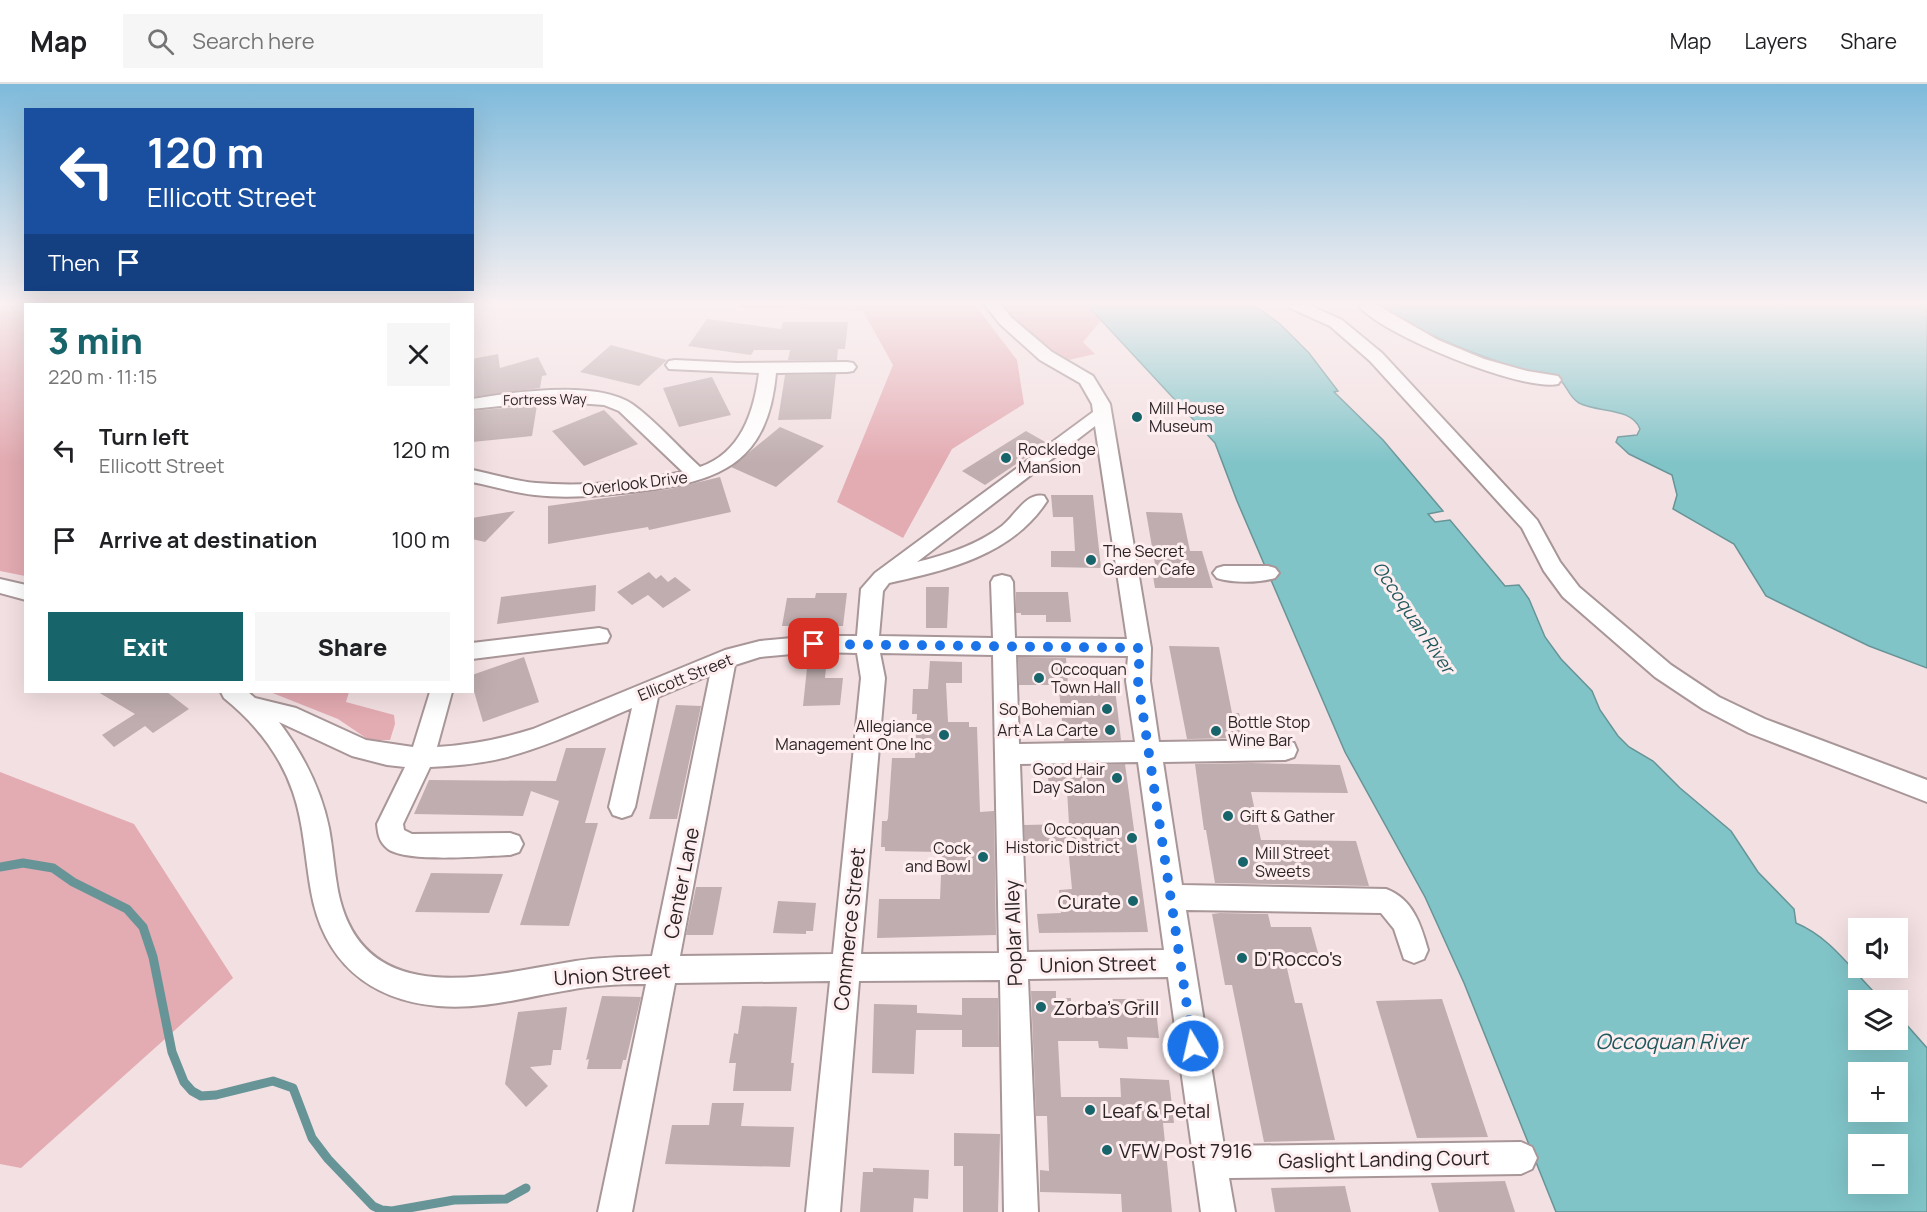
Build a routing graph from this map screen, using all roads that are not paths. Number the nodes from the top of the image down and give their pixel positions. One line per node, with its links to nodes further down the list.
1 (1049, 358): 9 (street)
2 (1377, 358): 32 (street)
3 (1465, 358): 7 (street)
4 (675, 364): 6 (street)
5 (848, 367): 6 (street)
6 (768, 368): 10 (street, Overlook Drive)
7 (1552, 380)
8 (474, 404): 10 (street, Fortress Way)
9 (1102, 416): 15 (street); 22 (street)
10 (697, 475): 11 (street, Overlook Drive)
11 (474, 476)
12 (1038, 501): 15 (street)
13 (1224, 573): 14 (street)
14 (1268, 573)
15 (882, 578): 20 (street, Commerce Street)
16 (1002, 582): 21 (street, Poplar Alley)
17 (0, 586): 18 (street)
18 (24, 592)
19 (600, 636): 23 (street)
20 (867, 646): 21 (street, Ellicott Street); 24 (street, Ellicott Street); 39 (street, Commerce Street)
21 (1004, 647): 22 (street, Ellicott Street); 30 (street, Poplar Alley)
22 (1140, 648): 29 (street)
23 (474, 651)
24 (725, 660): 25 (street, Ellicott Street); 40 (street, Center Lane)
25 (647, 692): 31 (street, Ellicott Street); 33 (street)
26 (441, 693): 31 (street)
27 (240, 698): 31 (street, Ellicott Street); 40 (street, Union Street)
28 (1285, 750): 29 (street)
29 (1149, 752): 30 (street); 35 (street)
30 (1008, 754): 38 (street, Poplar Alley)
31 (422, 758): 34 (street)
32 (1927, 791)
33 (622, 807)
34 (510, 844)
35 (1170, 897): 36 (street); 37 (street)
36 (1414, 950)
37 (1181, 963): 38 (street, Union Street); 42 (street)
38 (1014, 966): 39 (street, Union Street); 45 (street, Poplar Alley)
39 (846, 968): 40 (street, Union Street); 44 (street, Commerce Street)
40 (664, 970): 43 (street, Center Lane)
41 (1521, 1158): 42 (street, Gaslight Landing Court)
42 (1210, 1162): 46 (street)
43 (615, 1212)
44 (823, 1212)
45 (1020, 1212)
46 (1218, 1212)

